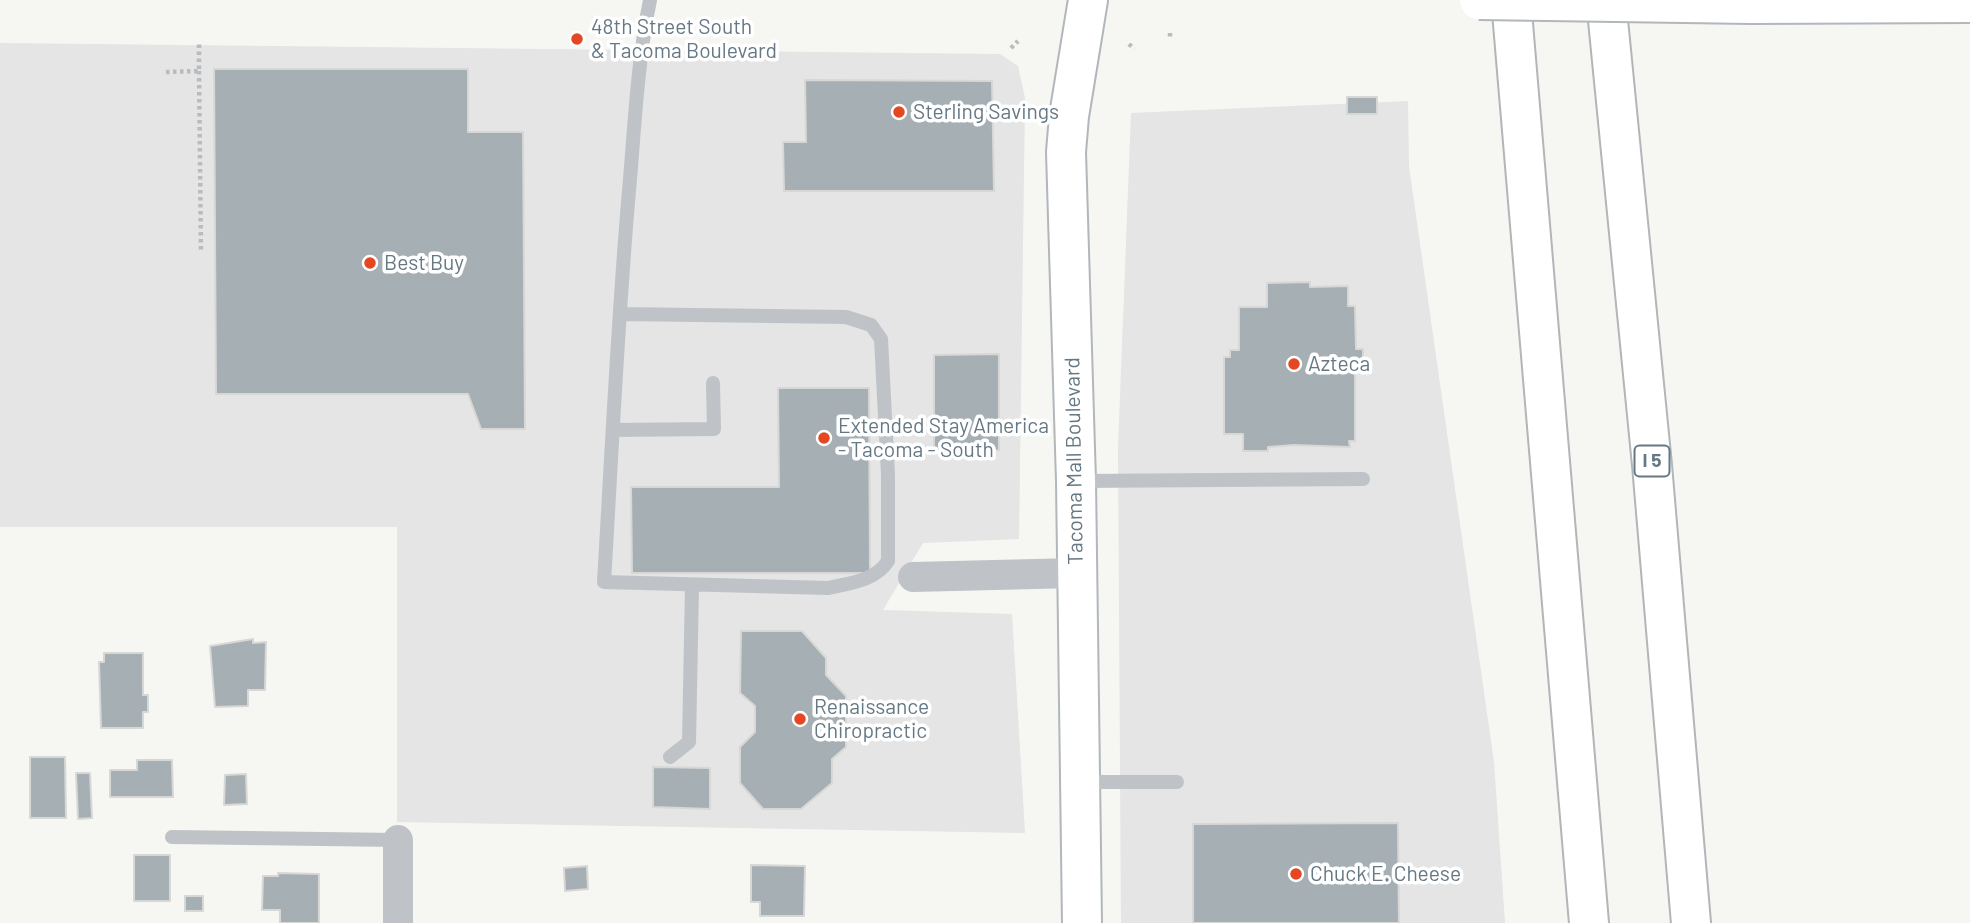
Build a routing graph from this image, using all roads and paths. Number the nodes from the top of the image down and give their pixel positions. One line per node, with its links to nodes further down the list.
1 (650, 0): 17 (lane)
2 (1088, 0): 21 (main road, Tacoma Mall Boulevard)
3 (1479, 0): 6 (main road, bridge)
4 (1511, 0): 25 (main road)
5 (1606, 0): 35 (main road, I 5)
6 (1970, 3)
7 (1170, 33): 8 (path)
8 (1170, 40)
9 (199, 41): 14 (path)
10 (1018, 41): 12 (path)
11 (1129, 44): 13 (path)
12 (1011, 48)
13 (1134, 49)
14 (199, 71): 15 (path); 16 (path)
15 (166, 72)
16 (201, 253)
17 (620, 314): 19 (lane); 24 (lane)
18 (713, 383): 19 (lane)
19 (613, 430): 24 (lane)
20 (1363, 479): 21 (lane)
21 (1076, 481): 22 (main road, Tacoma Mall Boulevard)
22 (1076, 573): 23 (street); 27 (main road, Tacoma Mall Boulevard)
23 (913, 577)
24 (692, 586): 26 (lane)
25 (1563, 635): 33 (main road); 34 (main road)
26 (670, 757)
27 (1080, 782): 28 (lane); 32 (main road, Tacoma Mall Boulevard)
28 (1177, 782)
29 (172, 837): 30 (lane)
30 (398, 840): 31 (street)
31 (398, 923)
32 (1082, 923)
33 (1570, 923)
34 (1589, 923)
35 (1691, 923)

